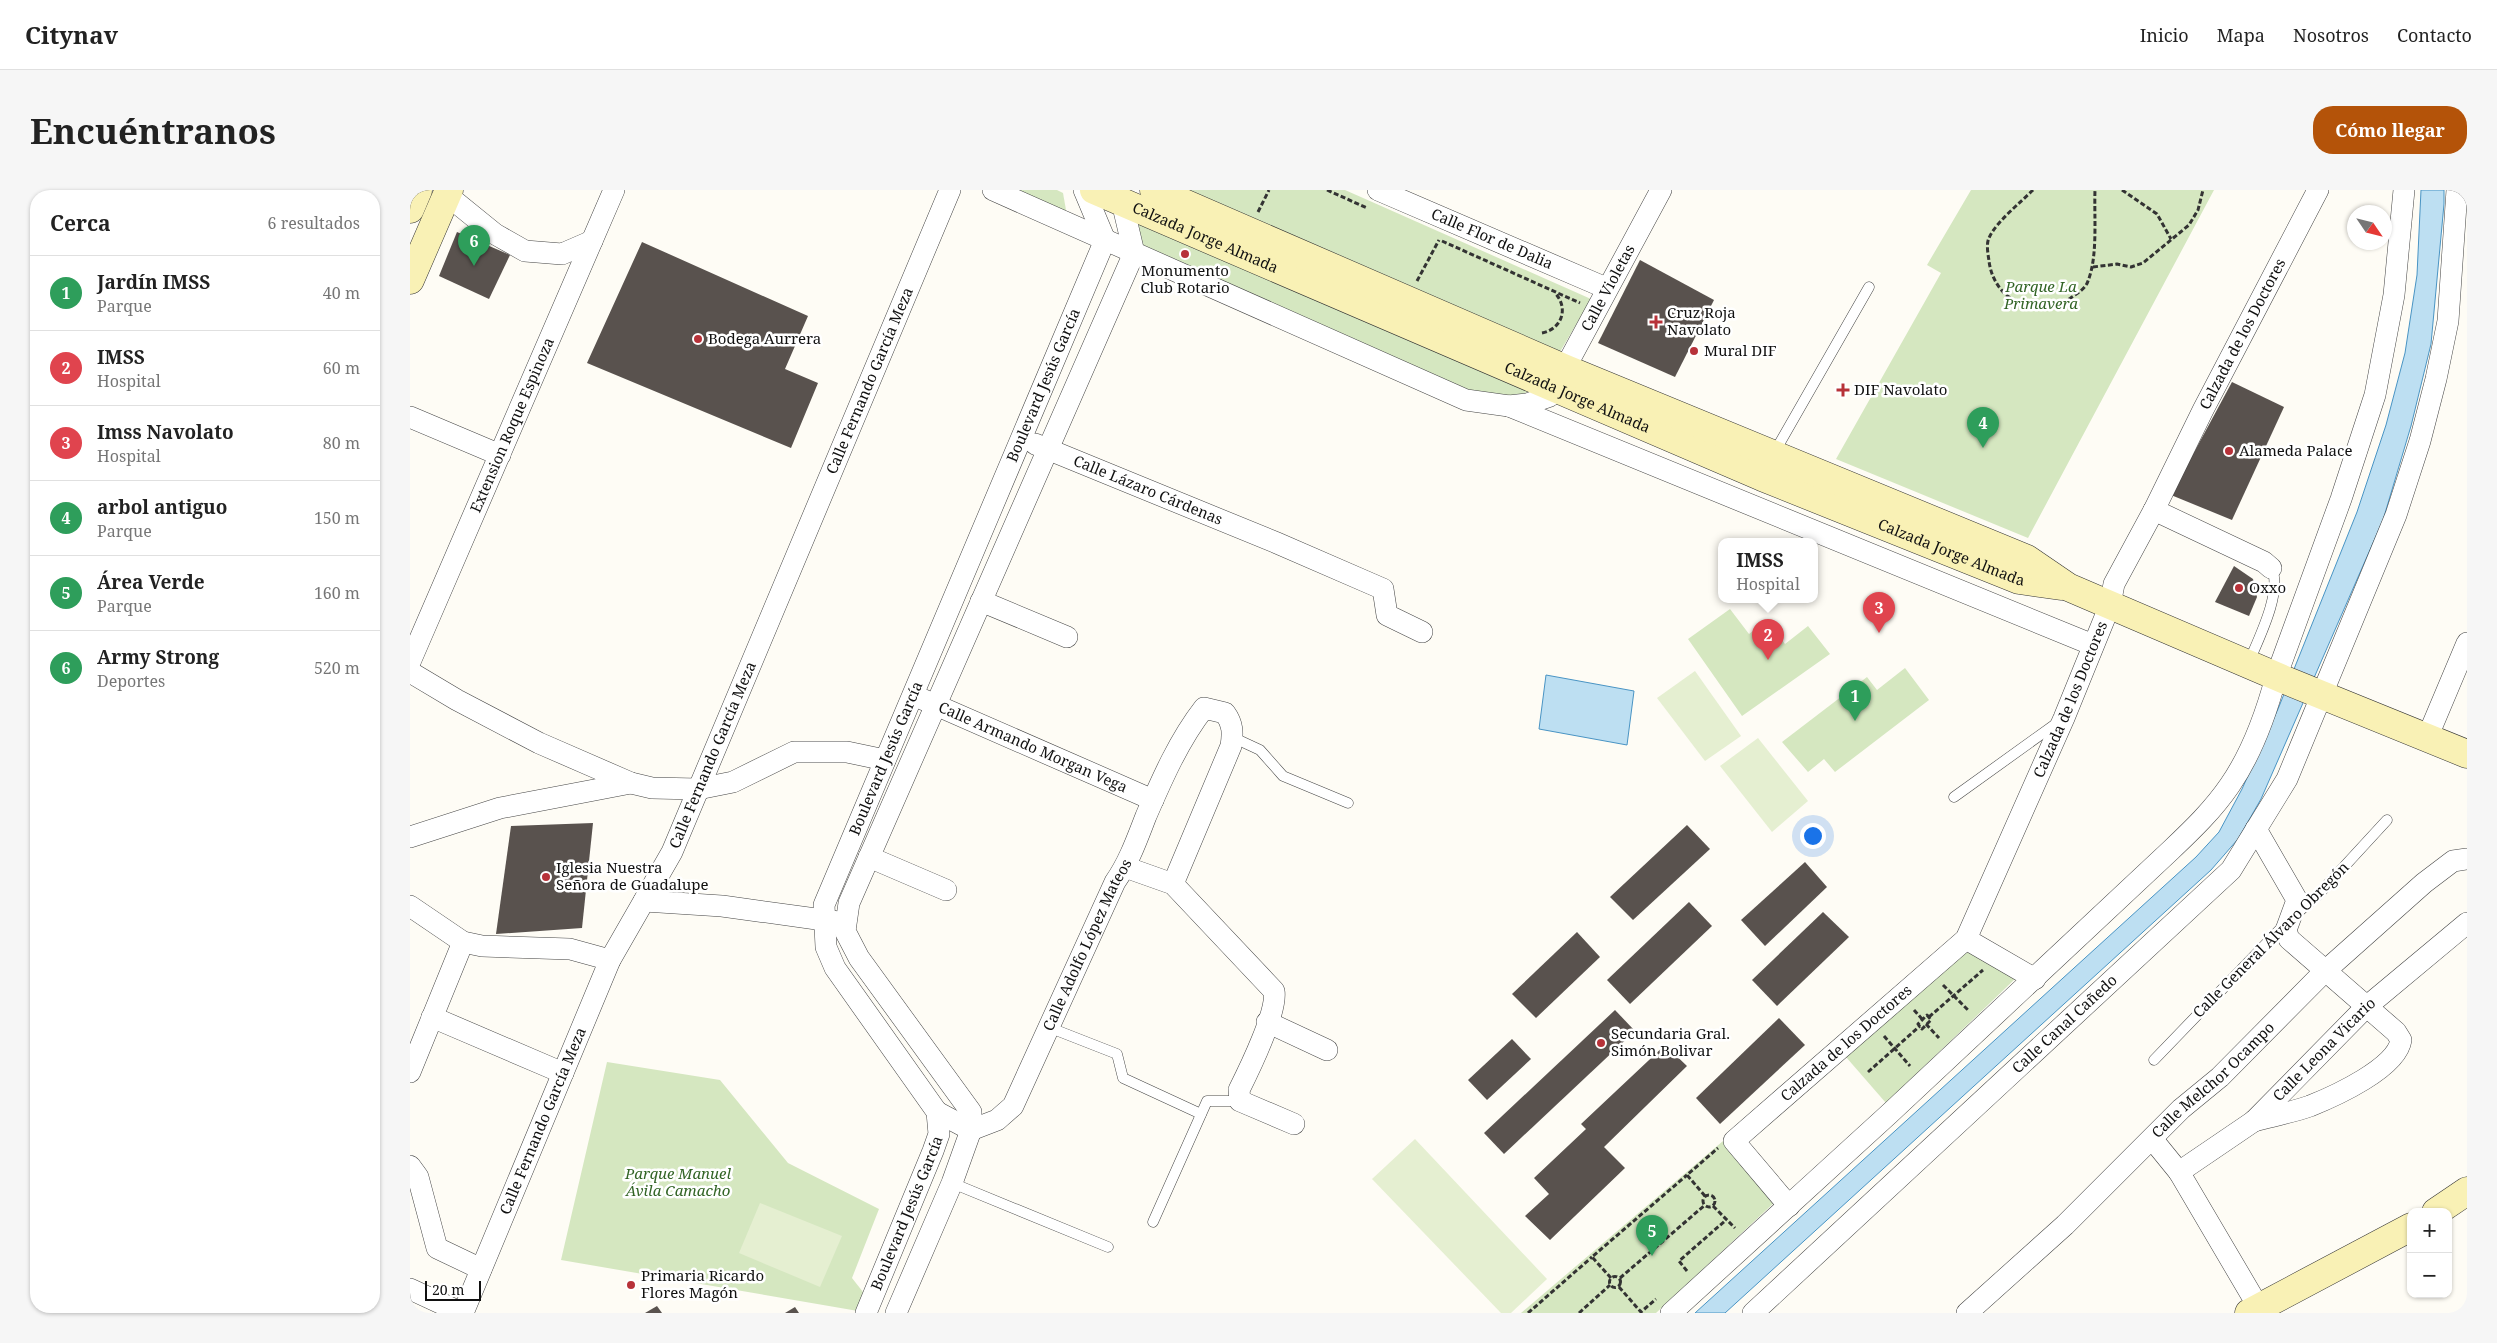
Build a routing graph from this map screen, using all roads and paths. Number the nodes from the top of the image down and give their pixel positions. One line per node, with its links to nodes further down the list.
1 (418, 190): 21 (street)
2 (614, 190): 27 (street, Extension Roque Espinoza)
3 (950, 190): 65 (street, Calle Fernando García Meza)
4 (993, 190): 25 (street)
5 (1084, 190): 25 (street)
6 (1094, 190): 19 (street, Calzada Jorge Almada)
7 (1154, 190): 37 (street, Calzada Jorge Almada)
8 (1268, 190): 22 (path)
9 (1327, 190): 20 (path)
10 (1661, 190): 33 (street, Calle Violetas)
11 (2033, 190): 29 (path)
12 (2095, 190): 29 (path)
13 (2122, 190): 24 (path)
14 (2203, 190): 24 (path)
15 (2318, 190): 44 (street, Calzada de los Doctores)
16 (2404, 190): 55 (street)
17 (2457, 190): 56 (street, Calle Canal Cañedo)
18 (448, 193): 27 (street); 30 (street)
19 (1120, 196): 28 (street); 37 (street, Calzada Jorge Almada)
20 (1374, 200): 33 (street, Calle Flor de Dalia)
21 (410, 209)
22 (1257, 213)
23 (1430, 236): 26 (path)
24 (2171, 239): 29 (path)
25 (1105, 240): 28 (street); 40 (street, Boulevard Jesús García)
26 (1439, 240): 31 (path); 34 (path)
27 (592, 241): 42 (street, Extension Roque Espinoza)
28 (1134, 253): 38 (street); 41 (street, Boulevard Jesús García)
29 (2093, 267)
30 (410, 280)
31 (1416, 282)
32 (1869, 287): 43 (lane)
33 (1606, 288): 37 (street, Calle Violetas)
34 (1553, 291): 35 (path); 36 (path)
35 (1576, 311)
36 (1539, 334)
37 (1561, 378): 38 (street); 43 (street, Calzada Jorge Almada)
38 (1509, 406): 51 (street)
39 (410, 417): 42 (street)
40 (1020, 439): 41 (street, Calle Lázaro Cárdenas); 57 (street, Boulevard Jesús García)
41 (1047, 449): 46 (street, Boulevard Jesús García); 48 (street, Calle Lázaro Cárdenas)
42 (500, 455): 52 (street, Extension Roque Espinoza)
43 (1767, 466): 47 (street, Calzada Jorge Almada)
44 (2154, 510): 45 (street); 47 (street, Calzada de los Doctores)
45 (2271, 568): 53 (lane)
46 (981, 601): 49 (street); 58 (street, Boulevard Jesús García)
47 (2110, 605): 51 (street, Calzada de los Doctores); 53 (street, Calzada Jorge Almada)
48 (1422, 632)
49 (1067, 637)
50 (2467, 643): 61 (street)
51 (2093, 645): 59 (street, Calzada de los Doctores)
52 (410, 662)
53 (2248, 664): 55 (street, Calzada Jorge Almada)
54 (410, 672): 64 (street)
55 (2280, 678): 56 (street, Calzada Jorge Almada); 88 (street)
56 (2320, 694): 61 (street); 70 (street, Calle Canal Cañedo)
57 (912, 695): 58 (street, Calle Armando Morgan Vega); 63 (street, Boulevard Jesús García)
58 (936, 704): 67 (street, Calle Armando Morgan Vega); 72 (street, Boulevard Jesús García)
59 (2064, 718): 66 (lane); 83 (street, Calzada de los Doctores)
60 (1232, 737): 67 (street, Calle Adolfo López Mateos); 68 (lane); 75 (street)
61 (2427, 738): 62 (street)
62 (2467, 754)
63 (885, 760): 65 (street); 80 (street, Boulevard Jesús García)
64 (631, 783): 65 (street); 71 (street)
65 (698, 789): 77 (street, Calle Fernando García Meza)
66 (1954, 797)
67 (1153, 800): 74 (street, Calle Adolfo López Mateos)
68 (1348, 803)
69 (2387, 820): 79 (lane, Calle General Álvaro Obregón)
70 (2256, 829): 79 (street); 160 (street, Calle Canal Cañedo)
71 (410, 837)
72 (869, 857): 76 (street); 81 (street, Boulevard Jesús García)
73 (2467, 859): 87 (street, Calle Melchor Ocampo)
74 (1125, 867): 75 (street); 102 (street, Calle Adolfo López Mateos)
75 (1173, 884): 99 (street)
76 (946, 890)
77 (644, 902): 80 (street); 85 (street, Calle Fernando García Meza)
78 (410, 906): 84 (street)
79 (2290, 920): 87 (street); 110 (lane, Calle General Álvaro Obregón)
80 (823, 921): 81 (street); 119 (street, Boulevard Jesús García)
81 (845, 922): 123 (street, Boulevard Jesús García)
82 (2467, 922): 93 (street, Calle Leona Vicario)
83 (1966, 939): 88 (street); 125 (street, Calzada de los Doctores)
84 (463, 942): 85 (street); 96 (street)
85 (610, 960): 116 (street, Calle Fernando García Meza)
86 (1987, 966): 90 (path)
87 (2324, 972): 93 (street); 124 (street, Calle Melchor Ocampo)
88 (2035, 979): 134 (street)
89 (1938, 980): 90 (path)
90 (1954, 995): 94 (path); 97 (path)
91 (1976, 1004): 94 (path)
92 (1910, 1006): 98 (path)
93 (2365, 1008): 121 (street, Calle Leona Vicario); 121 (street)
94 (1969, 1011): 95 (path)
95 (1963, 1016)
96 (432, 1017): 113 (street); 116 (street)
97 (1929, 1017): 98 (path); 100 (path)
98 (1922, 1019): 101 (path)
99 (1267, 1022): 108 (street); 118 (street)
100 (1926, 1024): 101 (path); 105 (path)
101 (1920, 1026): 107 (path)
102 (1048, 1027): 120 (lane); 123 (street, Calle Adolfo López Mateos)
103 (1880, 1032): 107 (path)
104 (1945, 1033): 105 (path)
105 (1939, 1038): 106 (path)
106 (1933, 1044)
107 (1894, 1048): 112 (path); 114 (path)
108 (1327, 1050)
109 (1916, 1060): 112 (path)
110 (2154, 1060)
111 (1863, 1066): 114 (path)
112 (1910, 1066): 115 (path)
113 (410, 1072)
114 (1868, 1072): 117 (path)
115 (1903, 1072)
116 (563, 1073): 143 (street, Calle Fernando García Meza)
117 (1873, 1078)
118 (1240, 1101): 120 (lane); 122 (street)
119 (937, 1112): 123 (street); 154 (street, Boulevard Jesús García)
120 (1201, 1114): 137 (lane)
121 (2254, 1121): 127 (street, Calle Leona Vicario)
122 (1294, 1124)
123 (971, 1130): 129 (street, Boulevard Jesús García)
124 (2153, 1140): 127 (street); 161 (street, Calle Melchor Ocampo)
125 (1728, 1143): 128 (path); 134 (street)
126 (410, 1166): 143 (street)
127 (2179, 1172): 152 (street)
128 (1687, 1175): 131 (path); 141 (path)
129 (952, 1183): 140 (lane); 155 (street, Boulevard Jesús García)
130 (2467, 1191): 135 (street)
131 (1705, 1196): 132 (path); 133 (path)
132 (1705, 1205): 133 (path); 147 (path)
133 (1713, 1206): 136 (path)
134 (1789, 1206): 159 (street)
135 (2442, 1208)
136 (1726, 1220): 138 (path); 144 (path)
137 (1153, 1222)
138 (1740, 1222)
139 (2407, 1229): 152 (street)
140 (1108, 1247)
141 (1592, 1257): 146 (path); 156 (path)
142 (1694, 1265): 144 (path)
143 (481, 1269): 153 (street, Calle Fernando García Meza)
144 (1687, 1271): 145 (path)
145 (1681, 1277)
146 (1611, 1278): 147 (path); 148 (path)
147 (1620, 1278): 149 (path)
148 (1610, 1285): 149 (path); 157 (path)
149 (1618, 1287): 158 (path)
150 (410, 1289): 153 (street)
151 (1661, 1295): 158 (path)
152 (2256, 1311)
153 (463, 1313)
154 (866, 1313)
155 (896, 1313)
156 (1528, 1313)
157 (1578, 1313)
158 (1641, 1313)
159 (1671, 1313)
160 (1753, 1313)
161 (1967, 1313)

